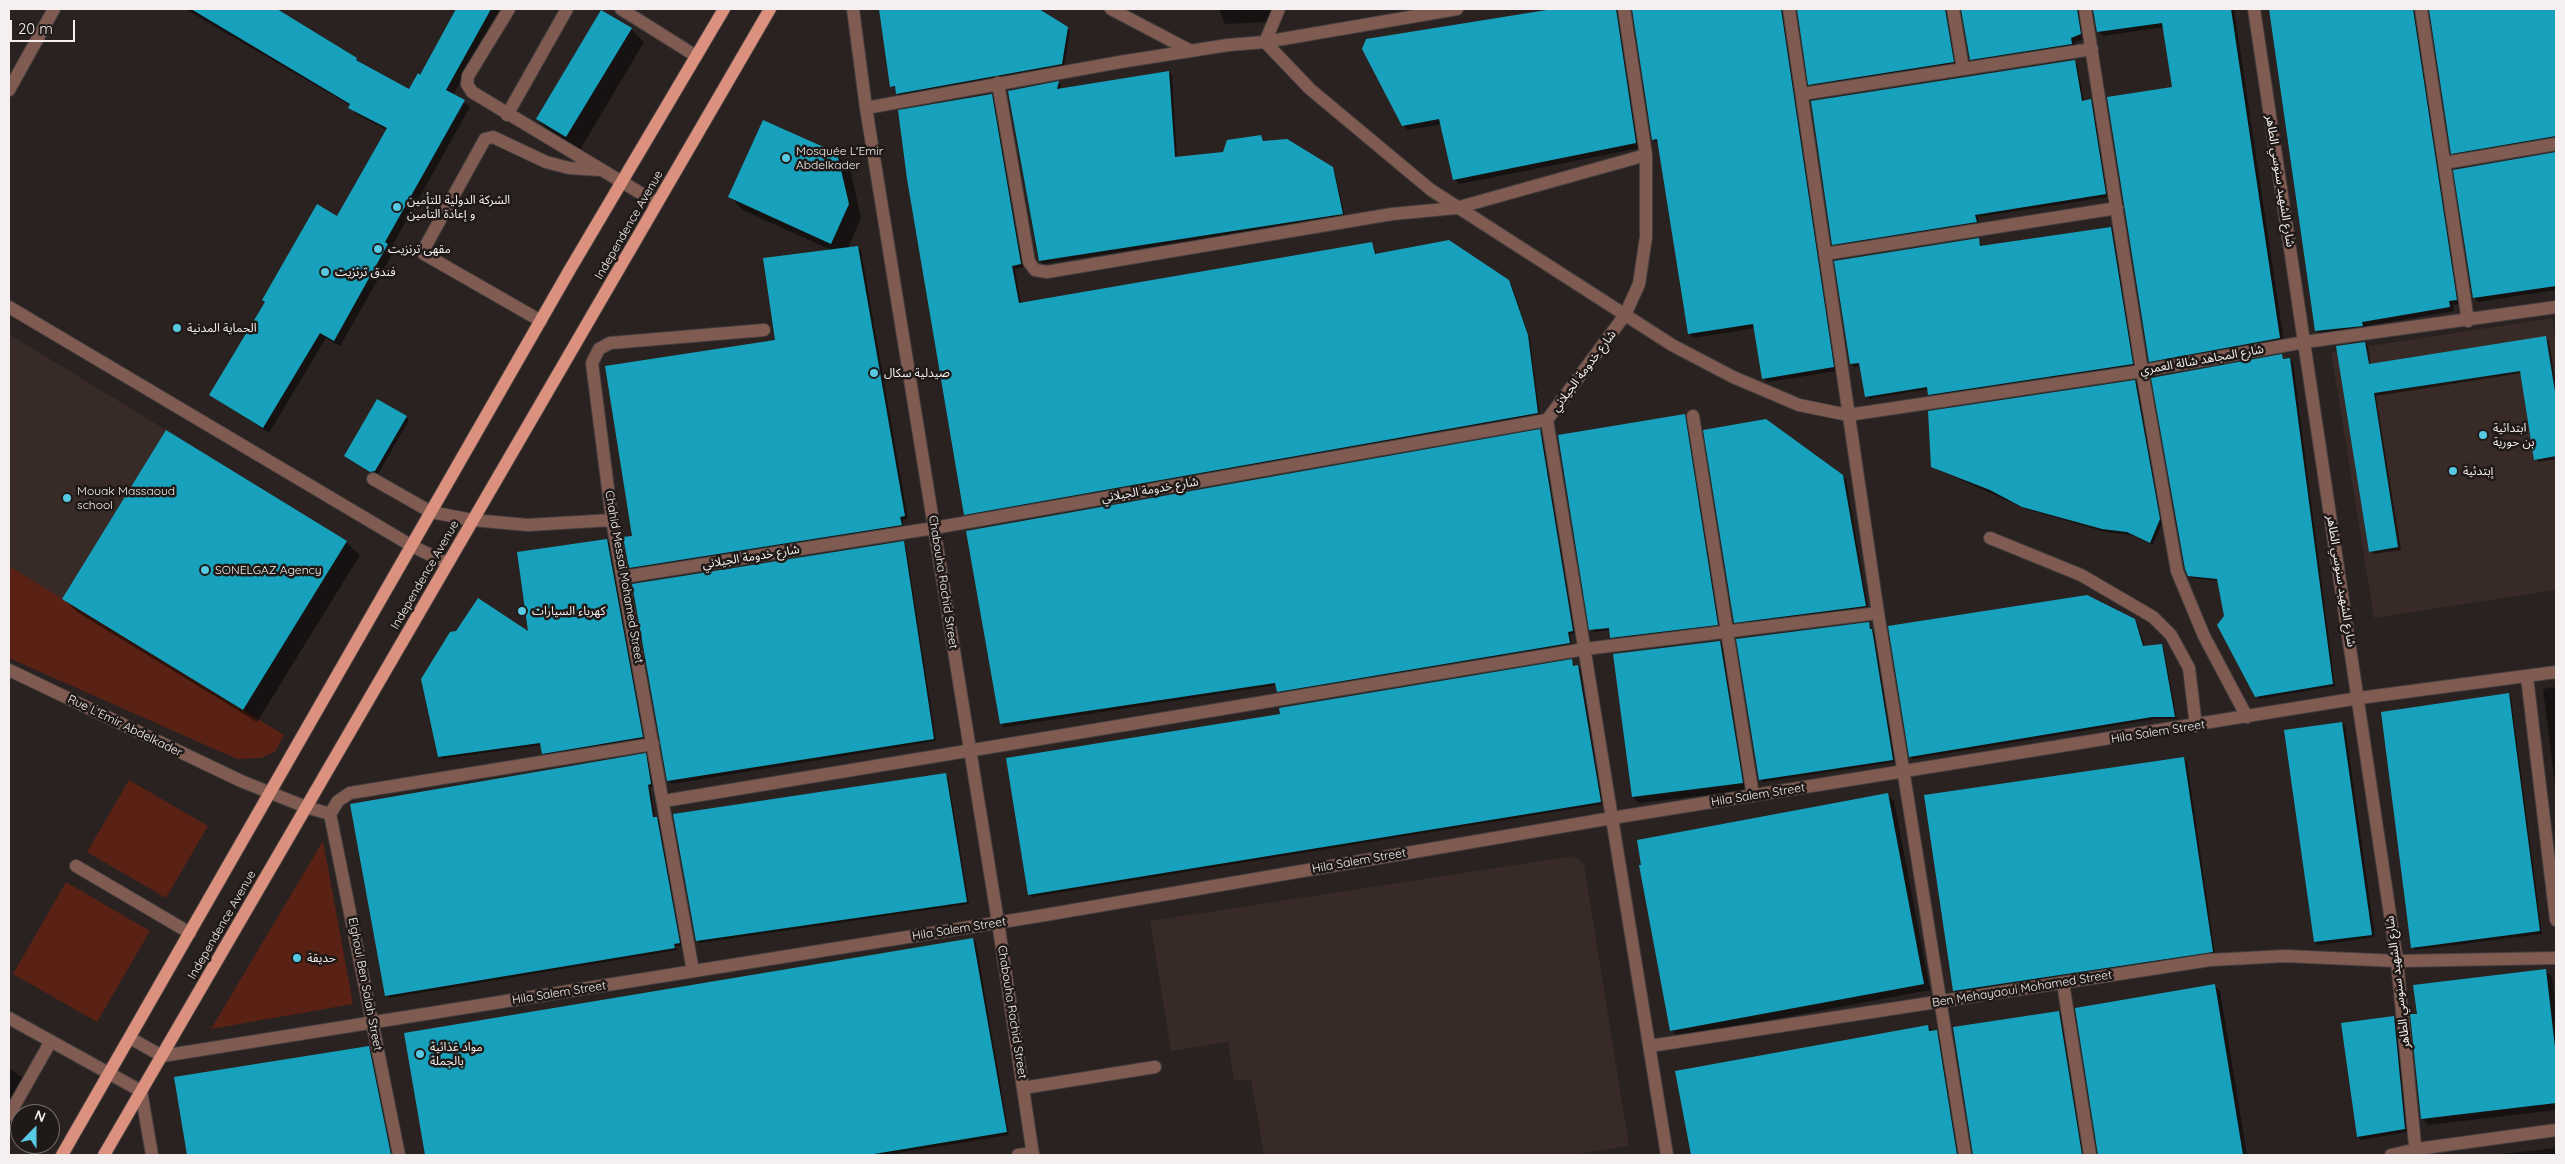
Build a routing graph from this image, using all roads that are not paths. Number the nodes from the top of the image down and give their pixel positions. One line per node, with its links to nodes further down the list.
1 (54, 9): 23 (street)
2 (509, 9): 26 (street)
3 (567, 9): 26 (street)
4 (621, 9): 20 (street)
5 (724, 9): 20 (main road, Independence Avenue)
6 (770, 9): 32 (main road, Independence Avenue)
7 (853, 9): 25 (street, Chabouha Rachid Street)
8 (1111, 9): 19 (street)
9 (1279, 9): 17 (street)
10 (1457, 9): 17 (street)
11 (1624, 9): 28 (street, شارع خدومة الجيلاني)
12 (1789, 9): 24 (street)
13 (1953, 9): 21 (street)
14 (2085, 9): 18 (street)
15 (2254, 9): 42 (street, شارع الشهيد سنوسي الطاهر)
16 (2421, 9): 29 (street)
17 (1264, 42): 19 (street); 33 (street)
18 (2092, 49): 21 (street); 34 (street)
19 (1191, 51): 22 (street)
20 (696, 56): 31 (main road, Independence Avenue)
21 (1963, 69): 24 (street)
22 (998, 83): 25 (street); 33 (street)
23 (9, 90)
24 (1802, 94): 35 (street)
25 (866, 108): 51 (street, Chabouha Rachid Street)
26 (507, 115): 30 (street)
27 (2556, 144): 29 (street)
28 (1646, 155): 33 (street); 38 (street, شارع خدومة الجيلاني)
29 (2444, 163): 40 (street)
30 (601, 170): 31 (street); 39 (street)
31 (622, 182): 32 (street); 39 (main road, Independence Avenue)
32 (658, 203): 49 (main road, Independence Avenue)
33 (1456, 208): 38 (street)
34 (2117, 208): 35 (street); 43 (street)
35 (1825, 254): 44 (street)
36 (9, 307): 53 (street)
37 (2556, 307): 40 (street, شارع المجاهد شالة العمري)
38 (1626, 315): 44 (street); 46 (street, شارع خدومة الجيلاني)
39 (541, 321): 48 (main road, Independence Avenue)
40 (2468, 321): 42 (street, شارع المجاهد شالة العمري)
41 (764, 330): 50 (street, Chahid Messai Mohamed Street)
42 (2305, 342): 43 (street, شارع المجاهد شالة العمري); 62 (street, شارع الشهيد سنوسي الطاهر)
43 (2142, 371): 44 (street, شارع المجاهد شالة العمري); 63 (street)
44 (1848, 415): 56 (street)
45 (1693, 416): 57 (street)
46 (1547, 420): 51 (street, شارع خدومة الجيلاني); 58 (street)
47 (373, 479): 48 (street)
48 (431, 512): 49 (street); 53 (main road, Independence Avenue)
49 (472, 520): 50 (street); 54 (main road, Independence Avenue)
50 (612, 520): 55 (street, Chahid Messai Mohamed Street)
51 (934, 528): 55 (street, شارع خدومة الجيلاني); 66 (street, Chabouha Rachid Street)
52 (1990, 538): 64 (street)
53 (412, 546): 54 (street); 68 (main road, Independence Avenue)
54 (447, 563): 71 (main road, Independence Avenue)
55 (623, 577): 65 (street, Chahid Messai Mohamed Street)
56 (1878, 613): 57 (street); 67 (street)
57 (1727, 633): 58 (street); 69 (street)
58 (1585, 650): 66 (street); 73 (street)
59 (9, 670): 68 (street, Rue L'Emir Abdelkader)
60 (2556, 672): 61 (street, Hila Salem Street)
61 (2526, 677): 62 (street, Hila Salem Street); 75 (street)
62 (2359, 698): 63 (street, Hila Salem Street); 79 (street, شارع الشهيد سنوسي الطاهر)
63 (2246, 717): 64 (street, Hila Salem Street)
64 (2201, 725): 67 (street, Hila Salem Street)
65 (653, 744): 70 (street, Chahid Messai Mohamed Street); 72 (street)
66 (970, 750): 70 (street); 76 (street, Chabouha Rachid Street)
67 (1903, 773): 69 (street, Hila Salem Street); 82 (street)
68 (270, 794): 71 (street, Rue L'Emir Abdelkader); 77 (main road, Independence Avenue)
69 (1753, 796): 73 (street, Hila Salem Street)
70 (664, 801): 80 (street, Chahid Messai Mohamed Street)
71 (306, 808): 72 (street, Rue L'Emir Abdelkader); 88 (main road, Independence Avenue)
72 (330, 814): 84 (street, Elghoul Ben Salah Street)
73 (1612, 818): 76 (street, Hila Salem Street); 87 (street)
74 (76, 866): 77 (street)
75 (2556, 920)
76 (998, 922): 80 (street, Hila Salem Street); 91 (street, Chabouha Rachid Street)
77 (190, 933): 85 (main road, Independence Avenue)
78 (2556, 958): 79 (street, Ben Mehayaoui Mohamed Street)
79 (2397, 961): 81 (street, Ben Mehayaoui Mohamed Street); 95 (street, شارع الشهيد سنوسي الطاهر)
80 (693, 972): 84 (street, Hila Salem Street)
81 (2063, 982): 82 (street, Ben Mehayaoui Mohamed Street); 104 (street)
82 (1939, 1002): 87 (street, Ben Mehayaoui Mohamed Street); 103 (street)
83 (9, 1018): 86 (street)
84 (374, 1023): 88 (street, Hila Salem Street); 100 (street, Elghoul Ben Salah Street)
85 (130, 1038): 88 (street); 90 (main road, Independence Avenue)
86 (51, 1041): 90 (street); 93 (street)
87 (1650, 1046): 102 (street)
88 (162, 1056): 92 (main road, Independence Avenue)
89 (1156, 1067): 91 (street)
90 (110, 1074): 92 (street); 97 (main road, Independence Avenue)
91 (1023, 1088): 96 (street, Chabouha Rachid Street)
92 (142, 1091): 98 (main road, Independence Avenue); 99 (street)
93 (9, 1115)
94 (2556, 1130): 95 (street)
95 (2416, 1152): 105 (street)
96 (1033, 1154): 101 (street)
97 (62, 1155)
98 (104, 1155)
99 (152, 1155)
100 (398, 1155)
101 (1018, 1155)
102 (1667, 1155)
103 (1965, 1155)
104 (2090, 1155)
105 (2391, 1155)

